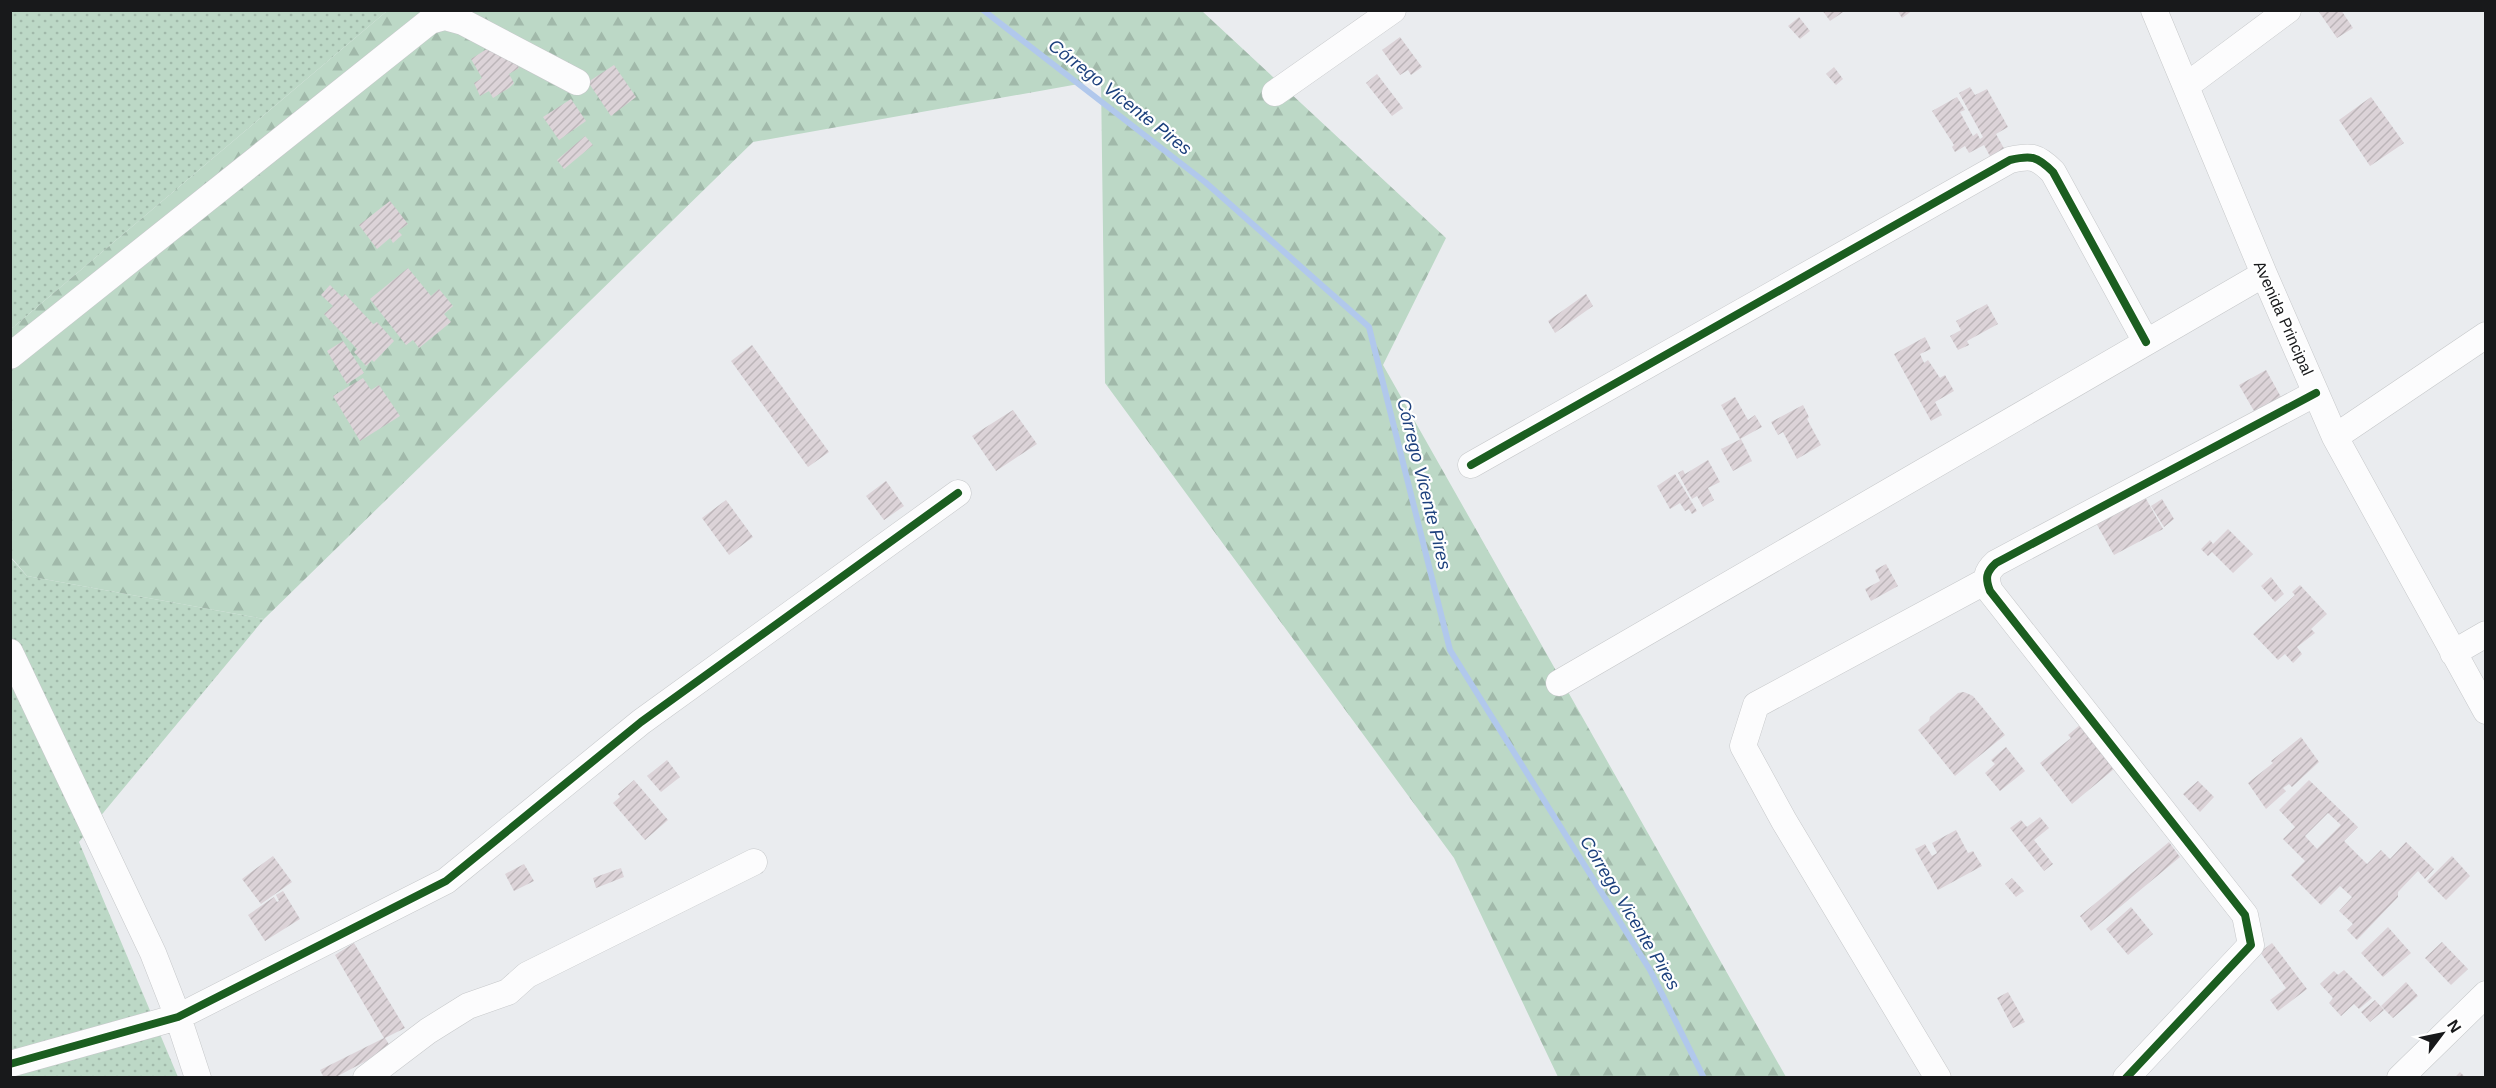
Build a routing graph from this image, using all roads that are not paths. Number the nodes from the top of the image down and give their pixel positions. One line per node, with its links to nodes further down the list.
1 (1393, 10): 6 (street)
2 (2154, 10): 5 (street, Avenida Principal)
3 (2288, 10): 5 (street)
4 (577, 82): 10 (street)
5 (2186, 87): 7 (street, Avenida Principal)
6 (1275, 93)
7 (2264, 274): 9 (street); 11 (street, Avenida Principal)
8 (2486, 335): 12 (street)
9 (2146, 342): 13 (street); 19 (street)
10 (10, 356)
11 (2316, 393): 12 (street, Avenida Principal); 15 (street)
12 (2335, 437): 18 (street, Avenida Principal)
13 (1471, 465)
14 (958, 493): 23 (street)
15 (1986, 581): 27 (street); 28 (street)
16 (2486, 634): 18 (street)
17 (10, 651): 23 (street)
18 (2453, 653): 20 (street, Avenida Principal)
19 (1559, 683)
20 (2486, 711)
21 (754, 862): 26 (street)
22 (2486, 994): 29 (street)
23 (178, 1017): 24 (street); 25 (street)
24 (10, 1064)
25 (198, 1077)
26 (366, 1077)
27 (1938, 1077)
28 (2126, 1077)
29 (2400, 1077)

